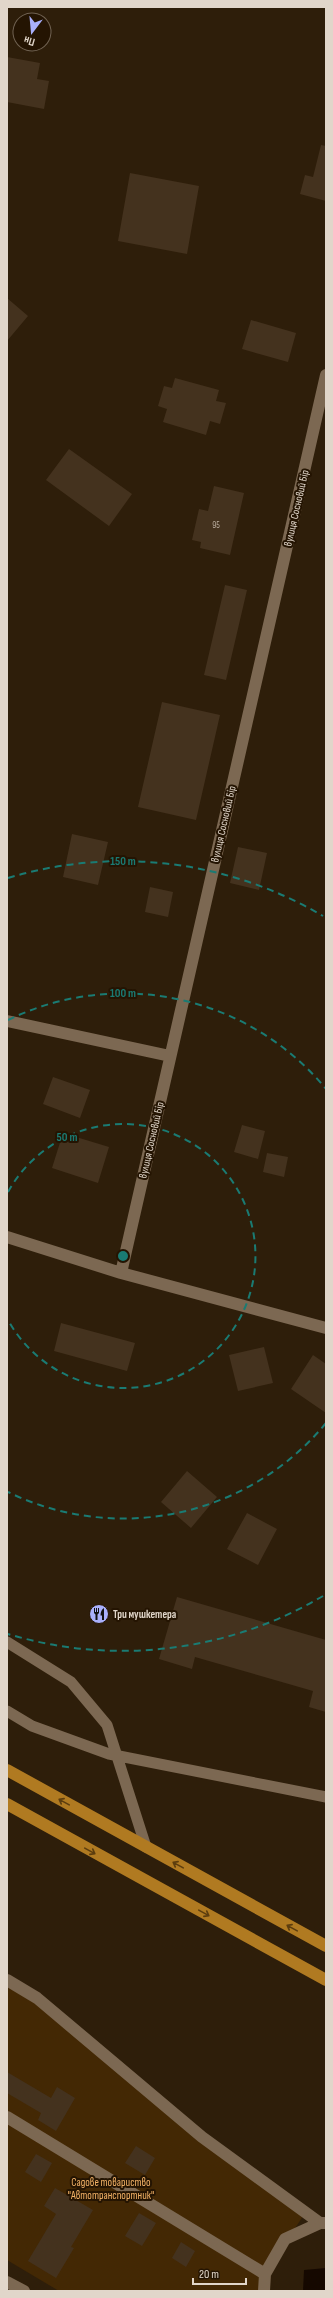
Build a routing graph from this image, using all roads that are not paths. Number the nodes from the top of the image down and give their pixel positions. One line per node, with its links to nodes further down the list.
1 (326, 375): 3 (street, вулиця Сосновий Бір)
2 (7, 1021): 3 (street)
3 (170, 1056): 5 (street, вулиця Сосновий Бір)
4 (7, 1237): 5 (street)
5 (121, 1273): 6 (street)
6 (326, 1328)
7 (7, 1642): 9 (lane)
8 (7, 1711): 9 (lane)
9 (117, 1756): 11 (lane); 13 (lane)
10 (7, 1770): 13 (main road, one-way to 10)
11 (326, 1797)
12 (7, 1804): 16 (main road, one-way to 16)
13 (146, 1847): 14 (main road, one-way to 13)
14 (326, 1946)
15 (7, 1980): 18 (street)
16 (326, 1980)
17 (7, 2117): 19 (street)
18 (323, 2223): 19 (street)
19 (265, 2274): 22 (street)
20 (7, 2282): 21 (street)
21 (24, 2291)
22 (264, 2291)

